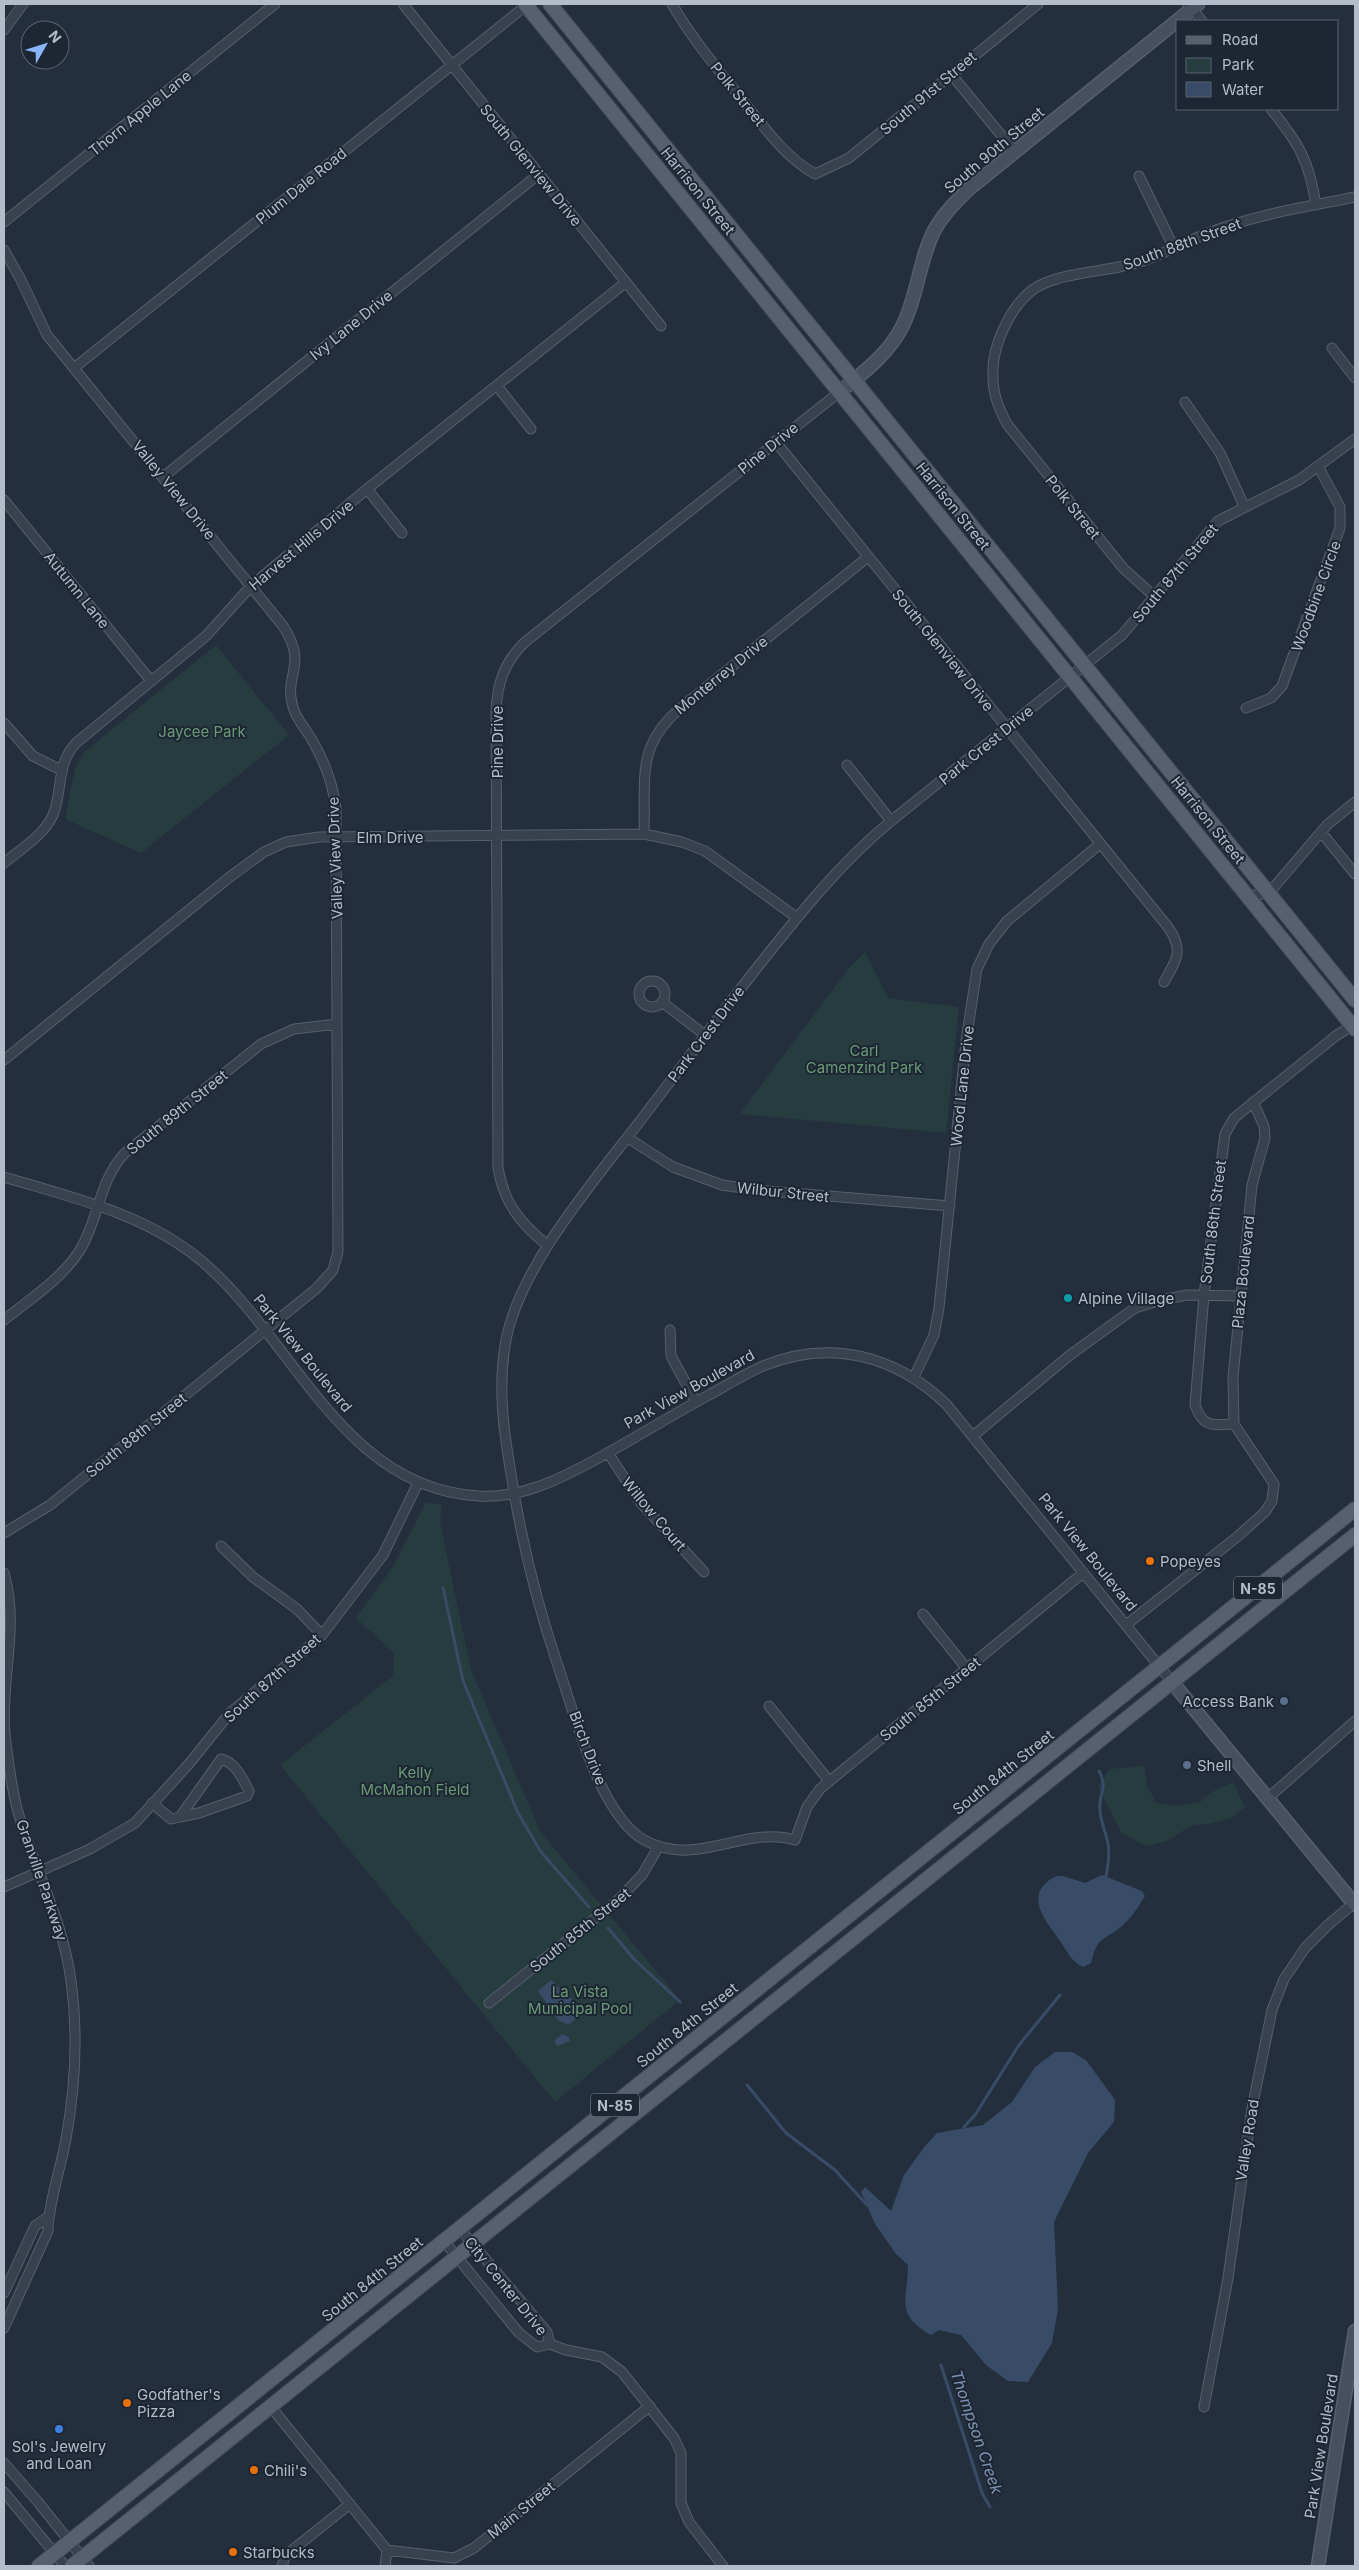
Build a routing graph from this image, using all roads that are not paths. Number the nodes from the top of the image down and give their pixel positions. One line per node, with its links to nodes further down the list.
1 (23, 4): 10 (street)
2 (275, 4): 20 (street, Thorn Apple Lane)
3 (403, 4): 11 (street, South Glenview Drive)
4 (526, 4): 11 (street, Plum Dale Road); 29 (main road, Harrison Street)
5 (550, 4): 29 (main road, Harrison Street)
6 (672, 4): 16 (street, Polk Street)
7 (1038, 4): 12 (street, South 91st Street)
8 (1193, 5): 9 (street); 14 (street, South 90th Street)
9 (1201, 20)
10 (4, 30)
11 (452, 66): 15 (street, South Glenview Drive); 26 (street, Plum Dale Road)
12 (951, 74): 14 (street); 16 (street, South 91st Street)
13 (1272, 110): 19 (street)
14 (1015, 152): 29 (street, South 90th Street)
15 (539, 174): 23 (street, South Glenview Drive); 36 (street, Ivy Lane Drive)
16 (815, 174)
17 (1139, 176): 21 (street)
18 (1355, 196): 19 (street, South 88th Street)
19 (1316, 205): 21 (street, South 88th Street)
20 (4, 222)
21 (1174, 248): 31 (street, South 88th Street)
22 (4, 250): 26 (street, Valley View Drive)
23 (625, 283): 24 (street, South Glenview Drive); 28 (street, Harvest Hills Drive)
24 (661, 326)
25 (1332, 348): 27 (street)
26 (74, 368): 36 (street, Valley View Drive)
27 (1355, 378)
28 (496, 386): 32 (street); 37 (street, Harvest Hills Drive)
29 (847, 386): 34 (street, Pine Drive); 44 (main road, Harrison Street)
30 (1185, 402): 39 (street)
31 (1000, 410): 43 (street, Polk Street)
32 (531, 429)
33 (1355, 440): 35 (street, South 87th Street)
34 (775, 441): 41 (street, South Glenview Drive); 55 (street, Pine Drive)
35 (1318, 468): 39 (street, South 87th Street); 46 (street, Woodbine Circle)
36 (163, 477): 42 (street, Valley View Drive)
37 (367, 489): 40 (street); 42 (street, Harvest Hills Drive)
38 (4, 500): 45 (street, Autumn Lane)
39 (1244, 506): 43 (street, South 87th Street)
40 (402, 533)
41 (868, 556): 48 (street, South Glenview Drive); 54 (street, Monterrey Drive)
42 (251, 586): 45 (street, Harvest Hills Drive); 56 (street, Valley View Drive)
43 (1155, 597): 44 (street, South 87th Street)
44 (1078, 672): 48 (street, Park Crest Drive); 60 (main road, Harrison Street); 61 (main road, Harrison Street)
45 (151, 681): 50 (street, Harvest Hills Drive)
46 (1246, 708)
47 (4, 723): 50 (street)
48 (1008, 729): 52 (street, Park Crest Drive); 57 (street, South Glenview Drive)
49 (847, 765): 52 (street)
50 (61, 770): 58 (street, Harvest Hills Drive)
51 (1355, 802): 53 (street)
52 (891, 821): 62 (street, Park Crest Drive)
53 (1321, 832): 59 (street); 60 (street)
54 (644, 834): 55 (street, Elm Drive); 62 (street, Elm Drive)
55 (497, 835): 56 (street, Elm Drive); 75 (street, Pine Drive)
56 (337, 836): 66 (street, Valley View Drive); 69 (street, Elm Drive)
57 (1100, 844): 63 (street, South Glenview Drive); 74 (street, Wood Lane Drive)
58 (4, 863)
59 (1355, 874)
60 (1269, 893): 61 (street); 64 (main road, Harrison Street)
61 (1248, 896): 67 (main road, Harrison Street)
62 (796, 918): 68 (street, Park Crest Drive)
63 (1164, 982)
64 (1355, 1000)
65 (662, 1002): 68 (street)
66 (337, 1024): 73 (street, South 89th Street); 80 (street, Valley View Drive)
67 (1354, 1025): 70 (street, South 86th Street)
68 (705, 1035): 71 (street, Park Crest Drive)
69 (4, 1060)
70 (1253, 1102): 76 (street, South 86th Street); 77 (street, Plaza Boulevard)
71 (628, 1138): 74 (street, Wilbur Street); 75 (street, Park Crest Drive)
72 (4, 1177): 73 (street, Park View Boulevard)
73 (98, 1205): 78 (street, South 89th Street); 80 (street, Park View Boulevard)
74 (950, 1206): 81 (street, Wood Lane Drive)
75 (547, 1246): 87 (street, Park Crest Drive)
76 (1204, 1295): 77 (street); 83 (street); 84 (street, South 86th Street)
77 (1240, 1296): 83 (street, Plaza Boulevard)
78 (4, 1320)
79 (670, 1330): 82 (street)
80 (265, 1331): 86 (street, Park View Boulevard); 89 (street, South 88th Street)
81 (914, 1377): 82 (street, Park View Boulevard); 84 (street, Park View Boulevard)
82 (696, 1402): 85 (street, Park View Boulevard)
83 (1234, 1424): 96 (street)
84 (973, 1436): 94 (street, Park View Boulevard)
85 (608, 1453): 87 (street, Park View Boulevard); 92 (street, Willow Court)
86 (418, 1483): 87 (street, Park View Boulevard); 97 (street, South 87th Street)
87 (514, 1494): 108 (street, Birch Drive)
88 (1355, 1509): 98 (main road, South 84th Street / N-85)
89 (4, 1533)
90 (1355, 1535): 100 (main road, N-85)
91 (222, 1546): 97 (street)
92 (704, 1572)
93 (4, 1573): 109 (street, Granville Parkway)
94 (1083, 1573): 96 (street, Park View Boulevard); 99 (street, South 85th Street)
95 (923, 1614): 99 (street)
96 (1126, 1625): 98 (street, Park View Boulevard)
97 (322, 1635): 105 (street, South 87th Street)
98 (1160, 1667): 100 (street, Park View Boulevard); 114 (main road, South 84th Street / N-85)
99 (967, 1669): 103 (street, South 85th Street)
100 (1172, 1682): 104 (street, Park View Boulevard); 116 (main road, N-85)
101 (769, 1706): 103 (street)
102 (1355, 1721): 104 (street)
103 (829, 1781): 107 (street, South 85th Street)
104 (1267, 1799): 111 (street, Park View Boulevard)
105 (152, 1803): 106 (street); 109 (street, South 87th Street)
106 (180, 1817): 106 (street)
107 (795, 1840): 108 (street, Birch Drive)
108 (660, 1846): 112 (street, South 85th Street)
109 (41, 1872): 110 (street, South 87th Street); 113 (street, Granville Parkway)
110 (4, 1887)
111 (1355, 1904): 124 (street, Valley Road)
112 (489, 2003)
113 (48, 2217): 118 (street, Granville Parkway); 119 (street, Granville Parkway)
114 (460, 2229): 115 (main road, South 84th Street / N-85); 116 (street, City Center Drive)
115 (444, 2241): 117 (street, City Center Drive); 128 (main road, South 84th Street / N-85)
116 (473, 2244): 117 (main road, N-85); 121 (street, City Center Drive)
117 (457, 2257): 121 (street, City Center Drive); 123 (main road, N-85)
118 (4, 2293)
119 (4, 2328)
120 (1355, 2331): 138 (street, Park View Boulevard)
121 (550, 2344): 122 (street, City Center Drive)
122 (650, 2406): 131 (street, Main Street); 137 (street, City Center Drive)
123 (271, 2407): 127 (street); 132 (main road, N-85)
124 (1204, 2407)
125 (4, 2463): 128 (street)
126 (4, 2492): 130 (street)
127 (350, 2504): 129 (street); 135 (street)
128 (69, 2542): 130 (main road, South 84th Street / N-85); 132 (street)
129 (388, 2550): 131 (street, Main Street); 136 (street)
130 (55, 2554): 133 (main road, South 84th Street / N-85); 134 (street)
131 (454, 2562)
132 (81, 2563)
133 (39, 2566)
134 (65, 2566)
135 (282, 2566)
136 (385, 2566)
137 (724, 2566)
138 (1318, 2566)

